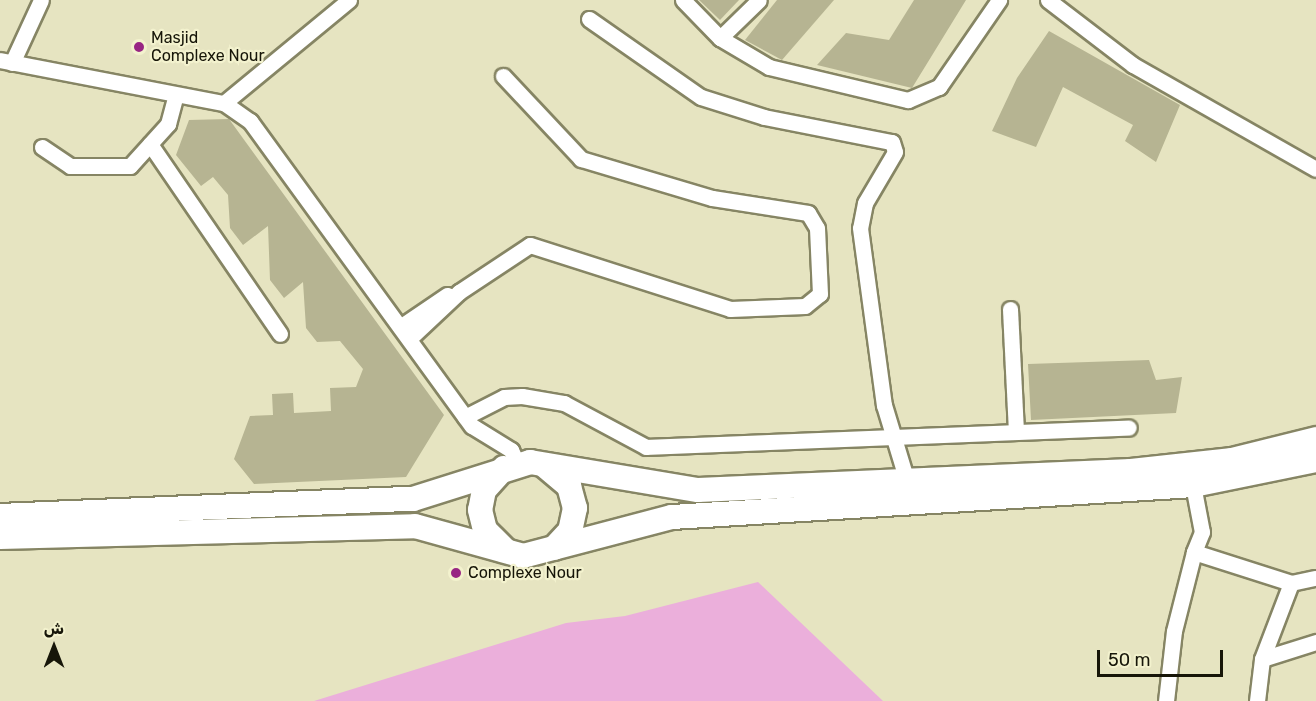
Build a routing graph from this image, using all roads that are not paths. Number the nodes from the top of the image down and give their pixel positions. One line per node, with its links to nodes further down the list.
1 (41, 0): 9 (street)
2 (349, 0): 12 (street)
3 (683, 0): 8 (street)
4 (759, 0): 8 (street)
5 (999, 0): 8 (street)
6 (1048, 0): 15 (street)
7 (589, 19): 22 (street)
8 (720, 38)
9 (6, 62): 11 (street)
10 (503, 76): 17 (street)
11 (176, 95): 12 (street); 13 (street)
12 (224, 103): 17 (street)
13 (150, 144): 14 (street); 18 (street)
14 (42, 147)
15 (1316, 169)
16 (1010, 309): 21 (street)
17 (404, 333): 19 (street)
18 (280, 334)
19 (465, 417): 22 (street); 26 (street)
20 (1129, 428): 21 (street)
21 (1016, 432): 22 (street)
22 (892, 436): 27 (street)
23 (1316, 439): 27 (main road)
24 (1316, 460): 28 (main road)
25 (542, 464): 26 (main road); 27 (main road); 31 (main road)
26 (511, 465): 29 (main road); 32 (main road)
27 (907, 481)
28 (1193, 485): 31 (main road); 33 (street)
29 (0, 516)
30 (0, 537): 32 (main road)
31 (554, 548): 32 (main road)
32 (507, 552)
33 (1194, 552): 35 (street); 38 (street)
34 (1315, 580): 35 (street)
35 (1291, 583): 37 (street)
36 (1316, 642): 37 (street)
37 (1262, 659): 39 (street)
38 (1166, 701)
39 (1257, 701)

